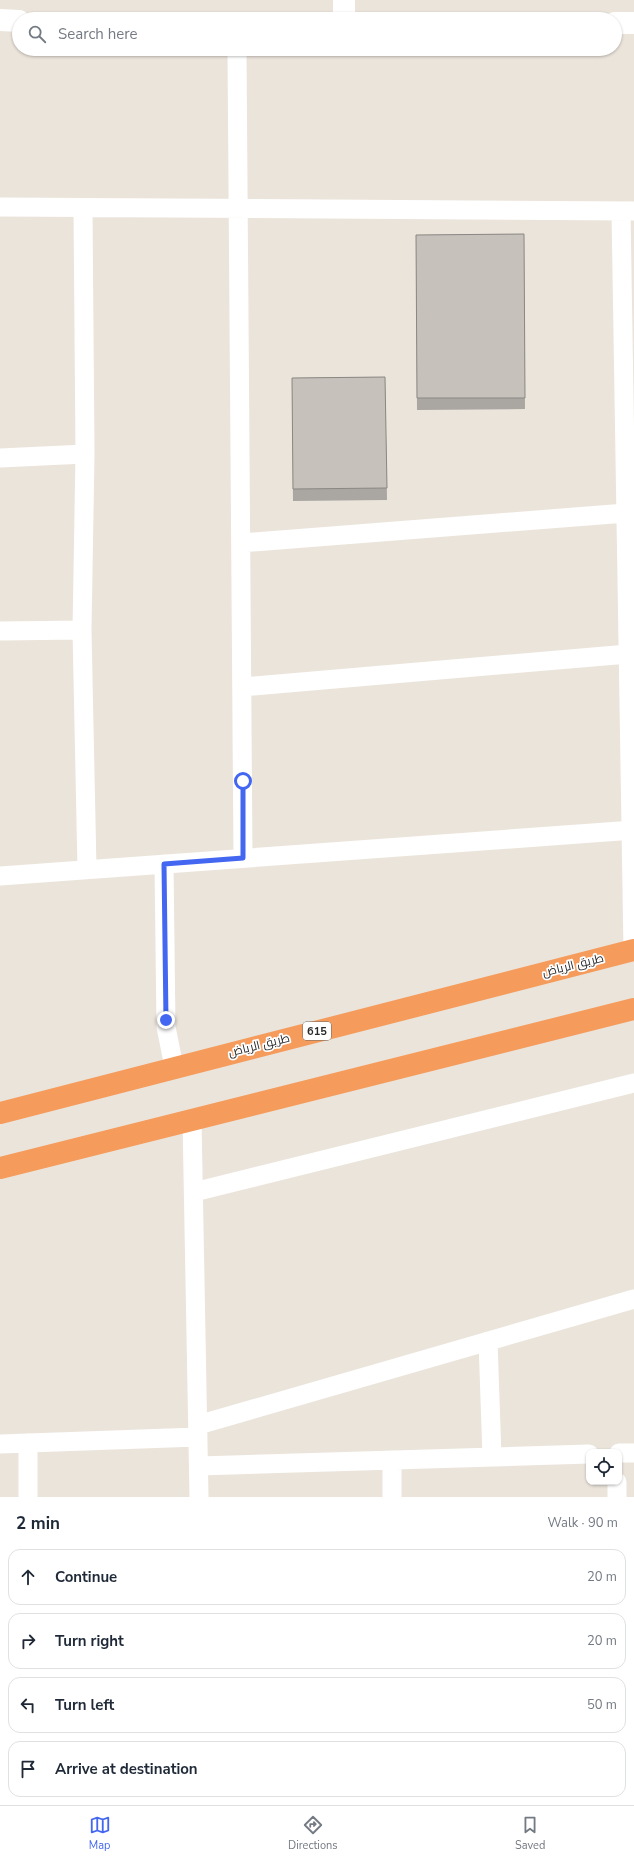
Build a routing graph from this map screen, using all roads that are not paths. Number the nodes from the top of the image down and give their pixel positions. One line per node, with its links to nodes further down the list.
1 (344, 0): 2 (street)
2 (344, 12)
3 (0, 20): 4 (street)
4 (12, 21)
5 (622, 23): 6 (street)
6 (634, 23)
7 (237, 56): 10 (street)
8 (0, 207): 9 (street)
9 (83, 208): 10 (street); 12 (street)
10 (238, 209): 11 (street); 15 (street)
11 (627, 211): 14 (street)
12 (85, 454): 13 (street); 16 (street)
13 (0, 458)
14 (626, 513): 15 (street); 18 (street)
15 (241, 544): 19 (street)
16 (82, 630): 17 (street); 23 (street)
17 (0, 631)
18 (628, 654): 19 (street); 20 (street)
19 (242, 687): 21 (street)
20 (632, 830): 21 (street); 25 (street)
21 (243, 858): 22 (street)
22 (164, 864): 23 (street); 27 (street)
23 (87, 869): 24 (street)
24 (0, 876)
25 (633, 950): 27 (highway, طريق الرياض / 615)
26 (634, 1009): 30 (highway)
27 (174, 1067): 29 (highway, طريق الرياض / 615)
28 (634, 1083): 32 (street)
29 (0, 1112)
30 (192, 1119): 31 (highway); 32 (street)
31 (0, 1168)
32 (194, 1192): 35 (street)
33 (634, 1299): 34 (street)
34 (488, 1342): 35 (street); 41 (street)
35 (198, 1431): 36 (street); 43 (street)
36 (28, 1443): 37 (street); 45 (street)
37 (0, 1444)
38 (622, 1453): 39 (street)
39 (634, 1453)
40 (586, 1454): 41 (street)
41 (492, 1457): 42 (street)
42 (392, 1460): 43 (street); 47 (street)
43 (199, 1466): 46 (street)
44 (617, 1485): 48 (street)
45 (28, 1497)
46 (199, 1497)
47 (392, 1497)
48 (617, 1497)

